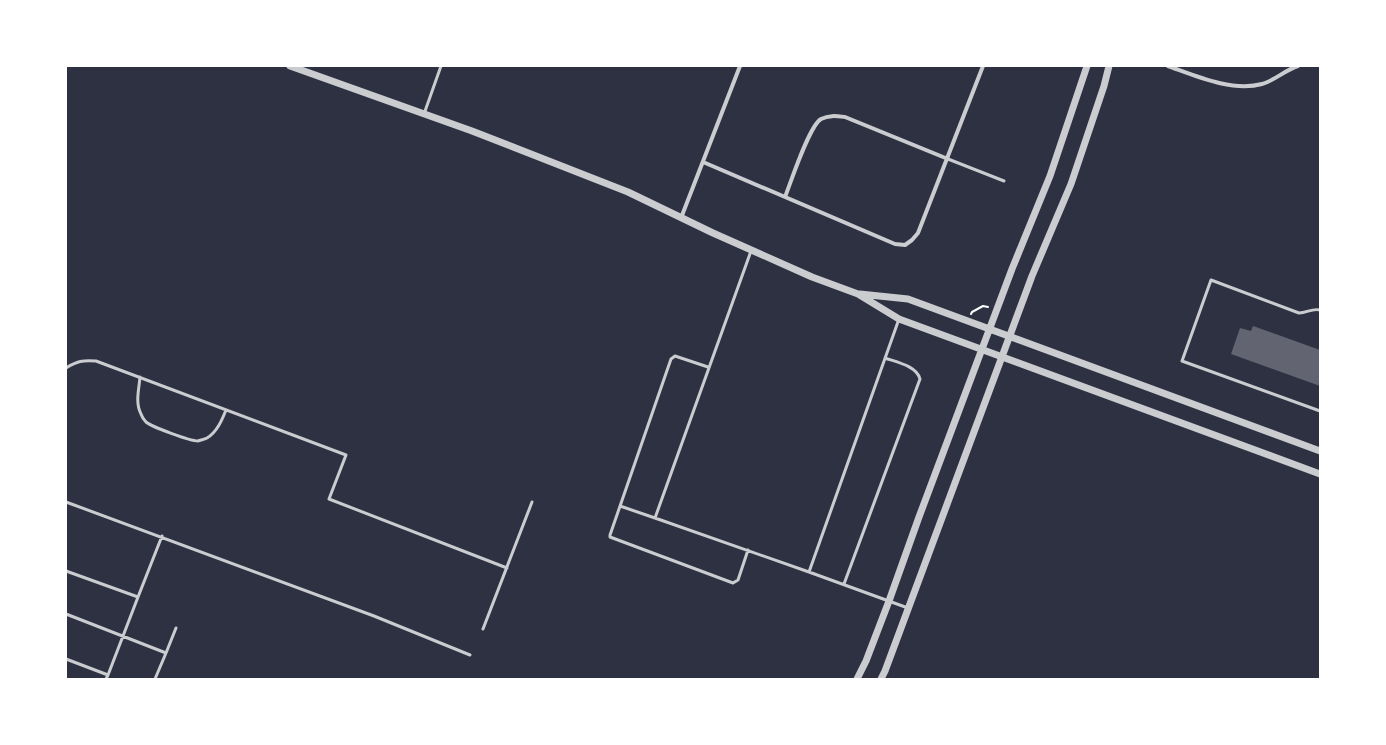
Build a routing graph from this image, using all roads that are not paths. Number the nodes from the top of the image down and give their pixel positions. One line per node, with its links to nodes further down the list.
1 (290, 66): 9 (street)
2 (441, 66): 9 (lane)
3 (740, 66): 11 (street)
4 (983, 66): 10 (street)
5 (1087, 66): 19 (street)
6 (1109, 66): 20 (street)
7 (1168, 66): 8 (street)
8 (1298, 66)
9 (424, 114): 14 (street)
10 (948, 159): 12 (lane); 13 (street); 13 (street)
11 (703, 162): 13 (street); 14 (street)
12 (1004, 181)
13 (785, 197)
14 (681, 218): 15 (street)
15 (751, 250): 16 (street); 24 (lane)
16 (858, 294): 18 (street); 19 (street)
17 (1320, 310): 28 (lane)
18 (899, 319): 21 (street); 23 (lane)
19 (989, 329): 20 (street); 21 (street)
20 (1009, 336): 22 (street); 29 (street)
21 (982, 349): 22 (street); 42 (street)
22 (1002, 357): 30 (street); 43 (street)
23 (885, 358): 39 (lane); 40 (lane)
24 (708, 367): 33 (lane); 34 (lane)
25 (66, 368): 26 (lane)
26 (140, 377): 27 (lane); 27 (lane)
27 (226, 410): 37 (lane)
28 (1320, 410)
29 (1320, 451)
30 (1320, 474)
31 (66, 502): 35 (lane)
32 (532, 502): 37 (lane)
33 (620, 506): 34 (lane); 36 (lane)
34 (655, 518): 36 (lane)
35 (162, 536): 41 (lane); 49 (lane)
36 (748, 550): 39 (lane)
37 (507, 568): 46 (lane)
38 (66, 571): 41 (lane)
39 (809, 572): 40 (lane)
40 (844, 584): 42 (lane)
41 (138, 597): 47 (lane)
42 (889, 601): 43 (lane); 54 (street)
43 (908, 608): 55 (street)
44 (66, 614): 47 (lane)
45 (176, 628): 48 (lane)
46 (483, 629)
47 (124, 637): 48 (lane); 51 (lane)
48 (166, 653): 53 (lane)
49 (470, 655)
50 (66, 659): 51 (lane)
51 (108, 675): 52 (lane)
52 (106, 679)
53 (155, 679)
54 (856, 679)
55 (881, 679)

